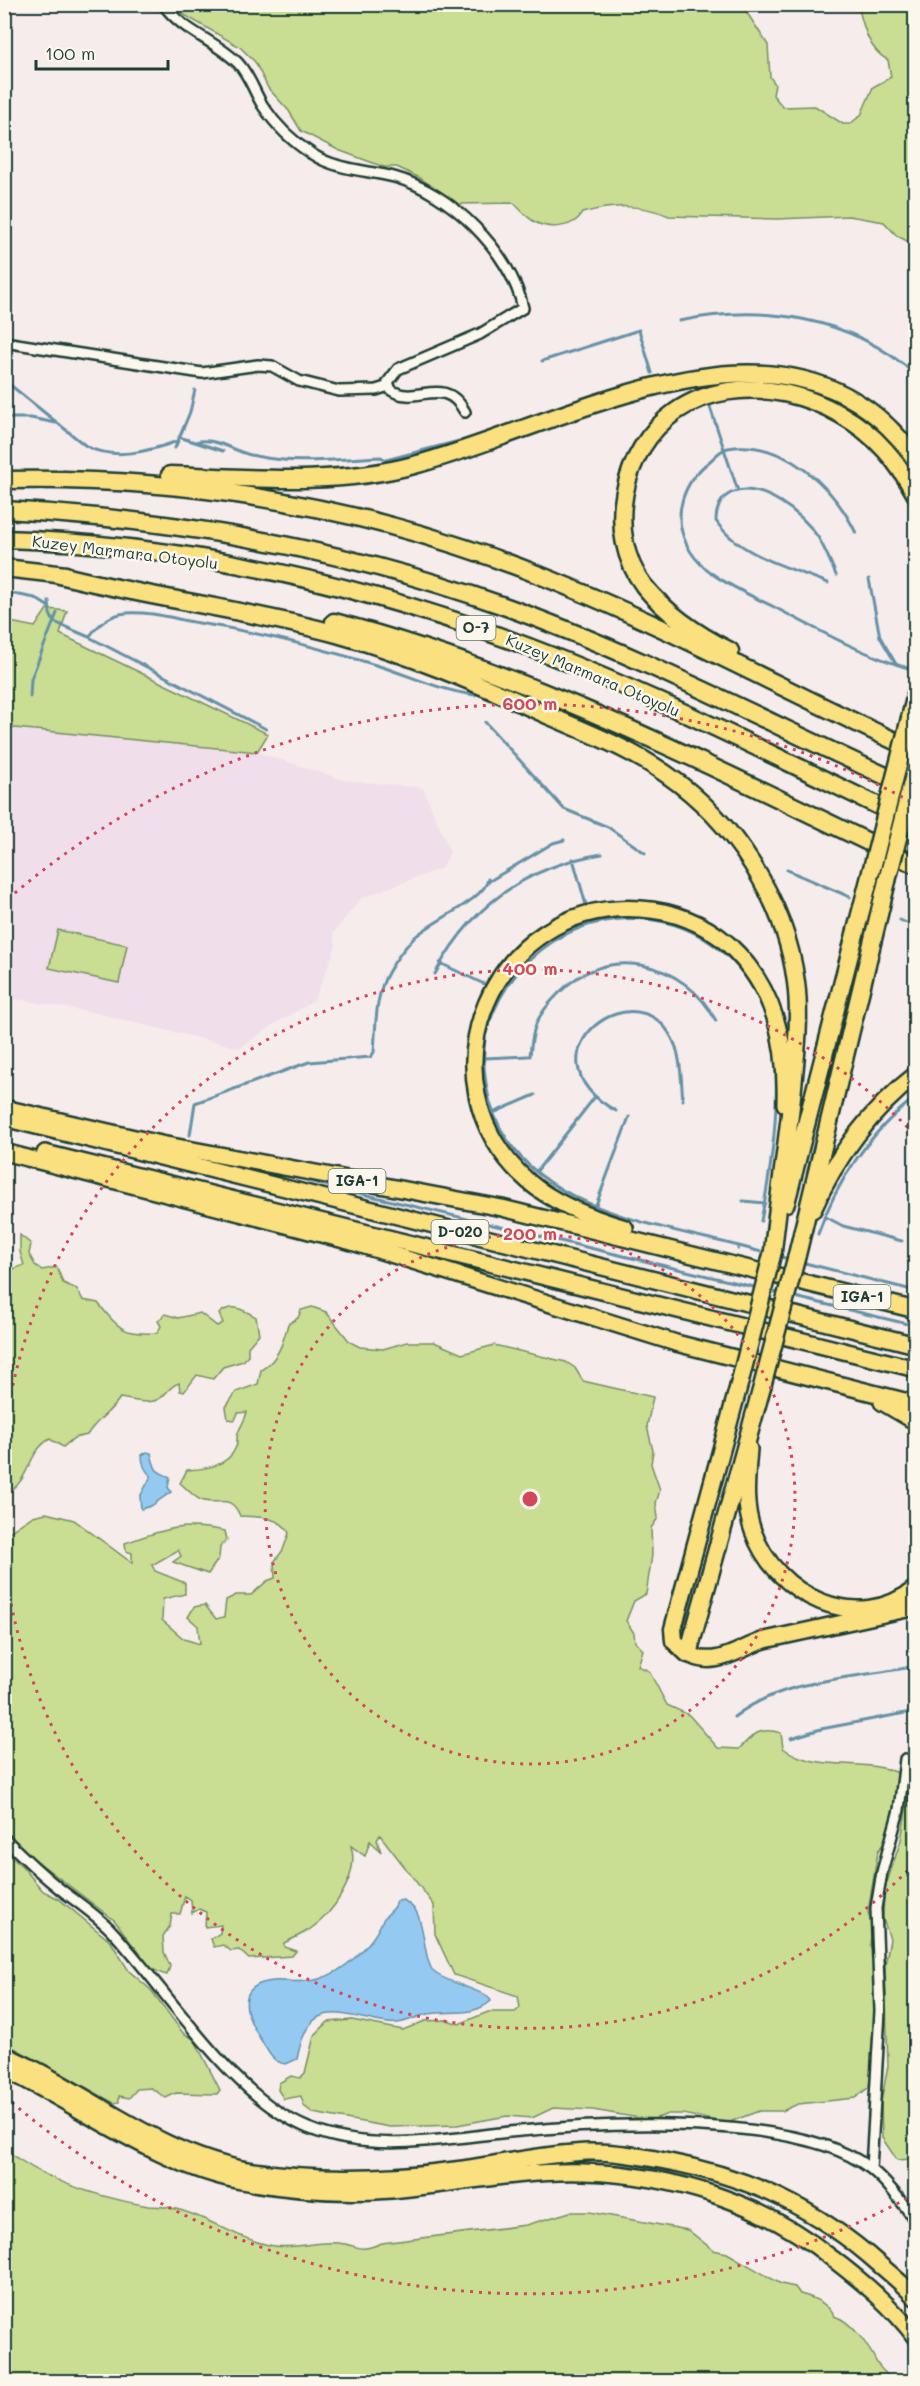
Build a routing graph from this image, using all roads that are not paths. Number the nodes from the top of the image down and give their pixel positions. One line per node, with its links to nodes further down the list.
1 (163, 4): 3 (street)
2 (4, 342): 3 (street)
3 (388, 386): 4 (street)
4 (465, 412)
5 (915, 460): 6 (highway)
6 (4, 474)
7 (4, 480): 15 (highway)
8 (915, 495): 14 (highway)
9 (4, 510): 17 (highway, Kuzey Marmara Otoyolu / O-7)
10 (4, 539): 18 (highway, Kuzey Marmara Otoyolu / O-7)
11 (4, 568): 12 (highway)
12 (56, 574): 19 (highway); 27 (highway)
13 (915, 694): 28 (highway, bridge)
14 (915, 739)
15 (915, 751)
16 (915, 767): 29 (highway, bridge)
17 (915, 790)
18 (915, 824)
19 (915, 865)
20 (915, 1075): 24 (highway)
21 (915, 1083): 24 (main road)
22 (4, 1108): 30 (main road, IGA-1)
23 (4, 1118): 34 (main road, D-020)
24 (867, 1123): 29 (highway)
25 (4, 1143): 35 (main road, D-020)
26 (4, 1152): 36 (main road)
27 (781, 1176): 28 (highway); 30 (main road)
28 (773, 1251): 42 (highway, bridge)
29 (797, 1255): 39 (highway, bridge)
30 (709, 1259): 31 (main road, IGA-1)
31 (809, 1284): 32 (main road, IGA-1); 33 (main road, IGA-1)
32 (915, 1301)
33 (915, 1310)
34 (915, 1345)
35 (915, 1369)
36 (799, 1376): 37 (main road); 38 (main road)
37 (915, 1404)
38 (915, 1422)
39 (751, 1429): 40 (main road); 42 (highway)
40 (915, 1588)
41 (915, 1607): 42 (main road)
42 (688, 1654)
43 (905, 1759): 47 (street)
44 (4, 1838): 47 (street)
45 (4, 2054): 49 (main road)
46 (4, 2069): 50 (main road)
47 (870, 2169): 48 (street)
48 (915, 2222)
49 (915, 2298)
50 (915, 2338)

